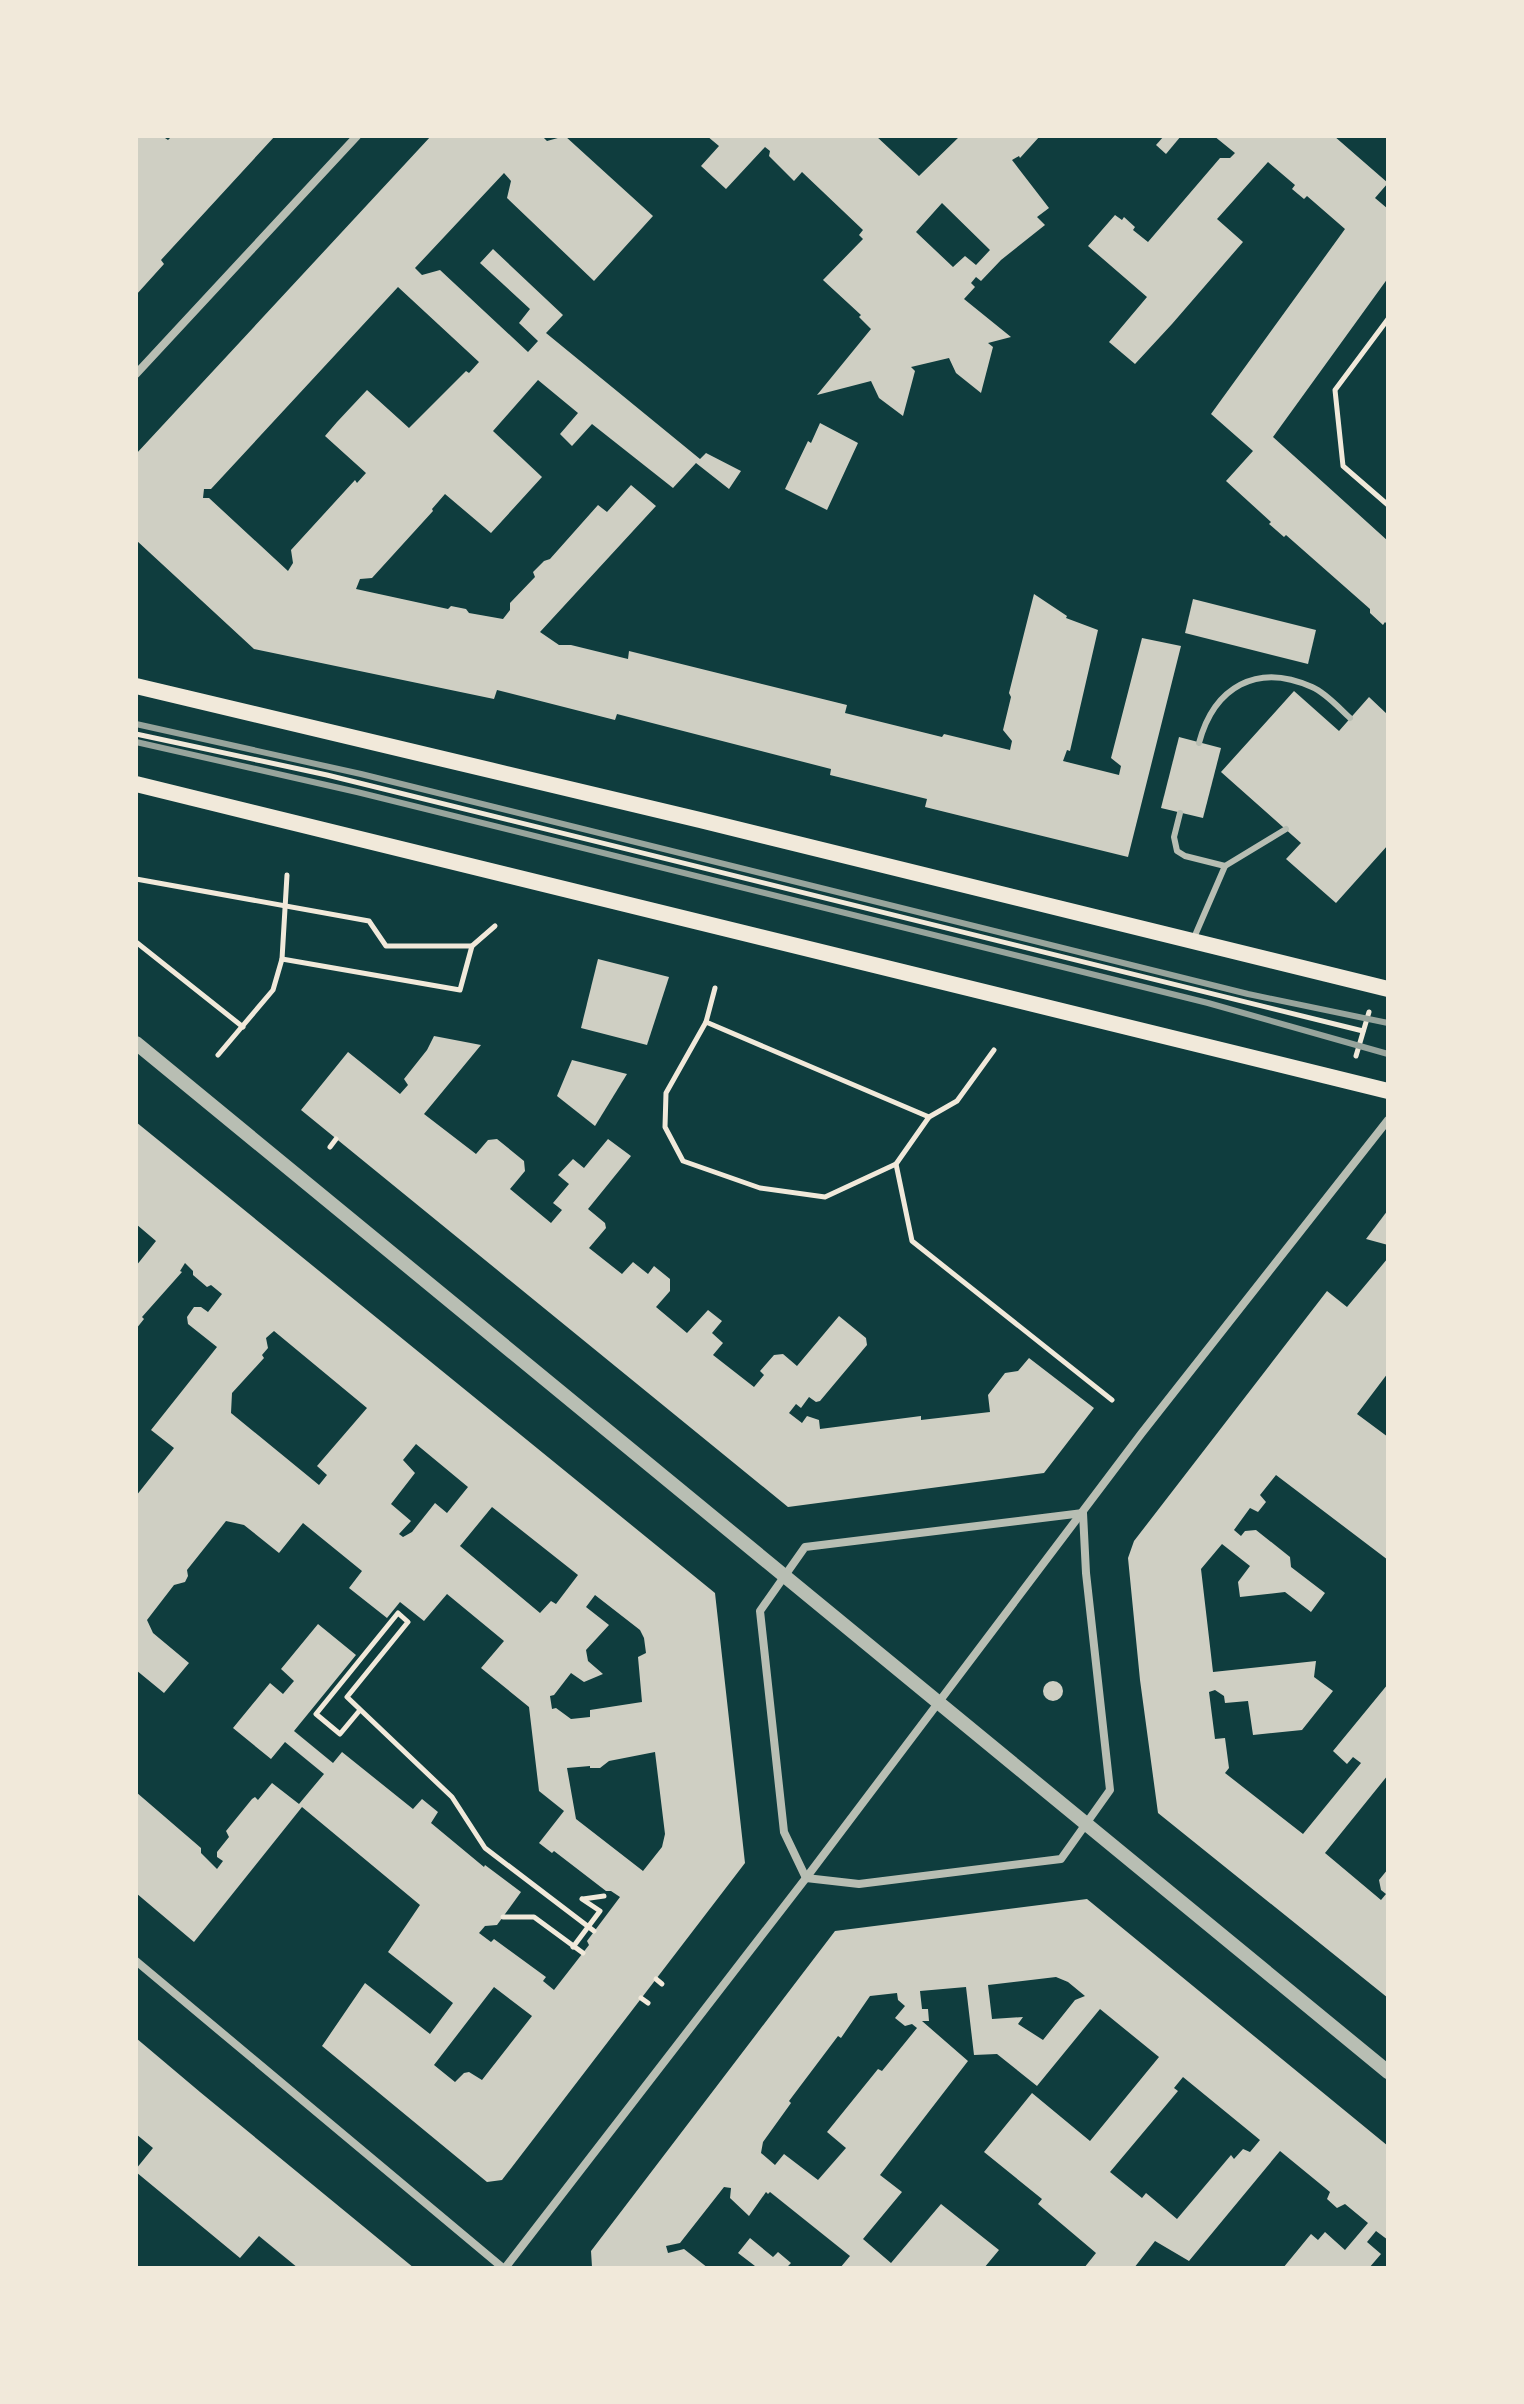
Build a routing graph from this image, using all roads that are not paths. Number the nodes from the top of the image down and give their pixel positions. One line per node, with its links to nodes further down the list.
1 (357, 136): 2 (street)
2 (136, 374)
3 (136, 686): 10 (main road)
4 (1350, 718): 5 (lane)
5 (1199, 743)
6 (136, 784): 13 (main road)
7 (1180, 813): 9 (lane)
8 (1286, 829): 9 (lane)
9 (1225, 866): 10 (lane)
10 (1193, 942): 11 (main road)
11 (1388, 989)
12 (136, 1043): 16 (street)
13 (1388, 1091)
14 (1388, 1120): 15 (street)
15 (1083, 1513): 16 (street); 17 (street); 18 (street)
16 (785, 1576): 17 (street); 19 (street)
17 (939, 1703): 18 (street); 19 (street)
18 (1086, 1823): 19 (street); 21 (street)
19 (806, 1878): 22 (street)
20 (136, 1961): 22 (street)
21 (1388, 2072)
22 (504, 2268)

